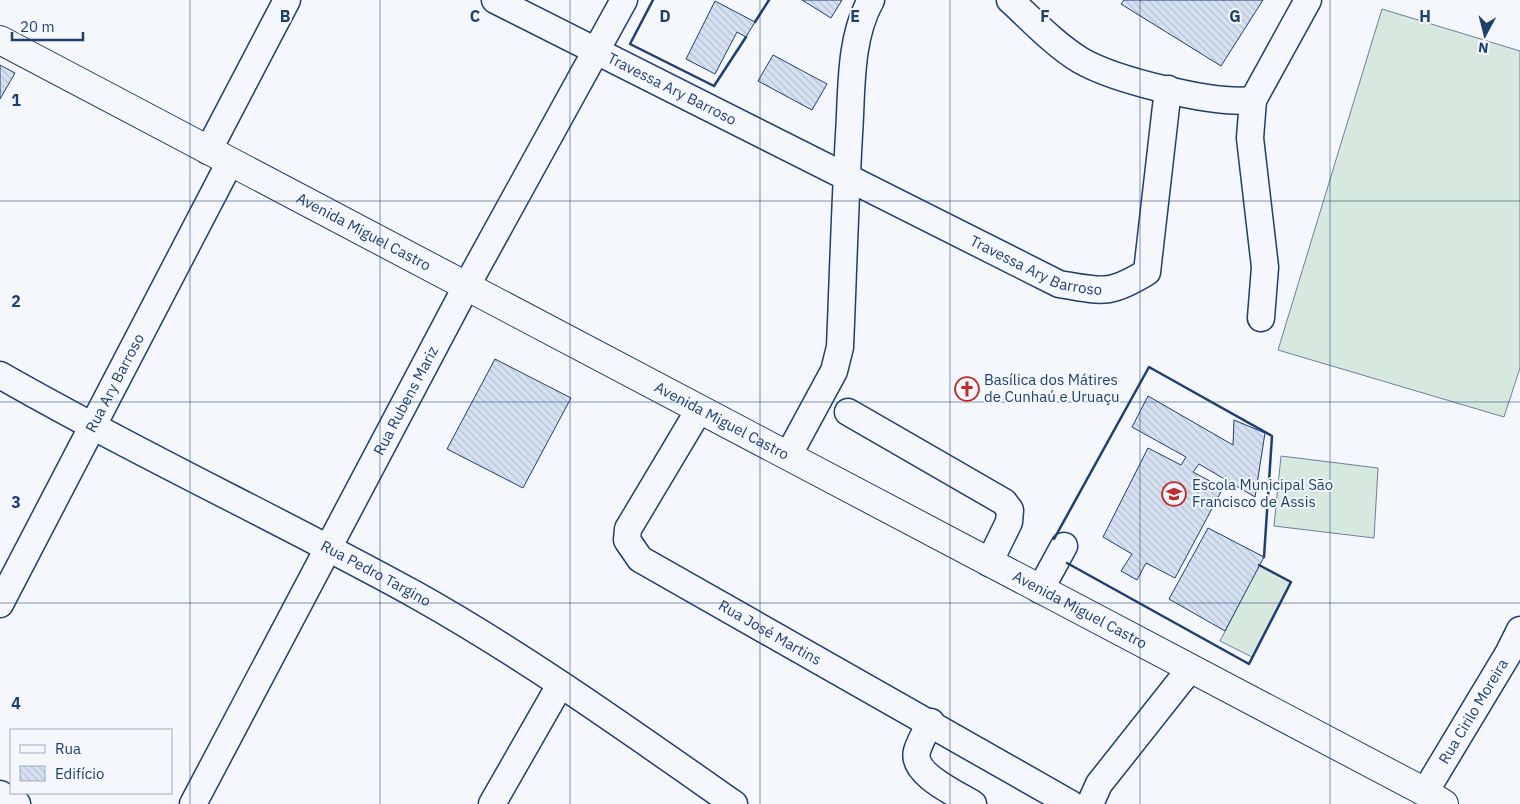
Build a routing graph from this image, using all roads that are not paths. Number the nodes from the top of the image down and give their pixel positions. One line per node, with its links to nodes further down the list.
1 (287, 0): 11 (street, Rua Ary Barroso)
2 (495, 0): 8 (street, Travessa Ary Barroso)
3 (624, 0): 8 (street, Rua Rubens Mariz)
4 (870, 0): 12 (street)
5 (1010, 0): 9 (street)
6 (1308, 0): 10 (street)
7 (0, 40): 11 (main road, Avenida Miguel Castro)
8 (597, 51): 12 (street, Travessa Ary Barroso); 13 (street, Rua Rubens Mariz)
9 (1168, 89): 10 (street); 12 (street, Travessa Ary Barroso)
10 (1253, 100): 14 (street)
11 (219, 157): 13 (main road, Avenida Miguel Castro); 18 (street, Rua Ary Barroso)
12 (847, 178): 19 (street)
13 (466, 287): 16 (main road, Avenida Miguel Castro); 21 (street, Rua Rubens Mariz)
14 (1261, 318)
15 (0, 375): 18 (street, Rua Pedro Targino)
16 (698, 410): 19 (main road, Avenida Miguel Castro); 29 (street, Rua José Martins)
17 (848, 412): 22 (street)
18 (91, 427): 21 (street, Rua Pedro Targino); 24 (street, Rua Ary Barroso)
19 (788, 456): 22 (main road, Avenida Miguel Castro)
20 (1064, 546): 23 (street)
21 (328, 548): 28 (street, Rua Pedro Targino); 33 (street, Rua Rubens Mariz)
22 (989, 563): 23 (main road, Avenida Miguel Castro)
23 (1040, 590): 27 (main road, Avenida Miguel Castro)
24 (2, 595)
25 (1520, 630): 26 (street, Rua Cirilo Moreira)
26 (1514, 657): 31 (street, Rua Cirilo Moreira)
27 (1190, 669): 31 (main road, Avenida Miguel Castro); 38 (street)
28 (560, 685): 34 (street); 35 (street, Rua Pedro Targino)
29 (931, 722): 36 (street); 37 (street, Rua José Martins)
30 (0, 794): 32 (street)
31 (1435, 798)
32 (17, 804)
33 (193, 804)
34 (492, 804)
35 (733, 804)
36 (973, 804)
37 (1071, 804)
38 (1090, 804)

